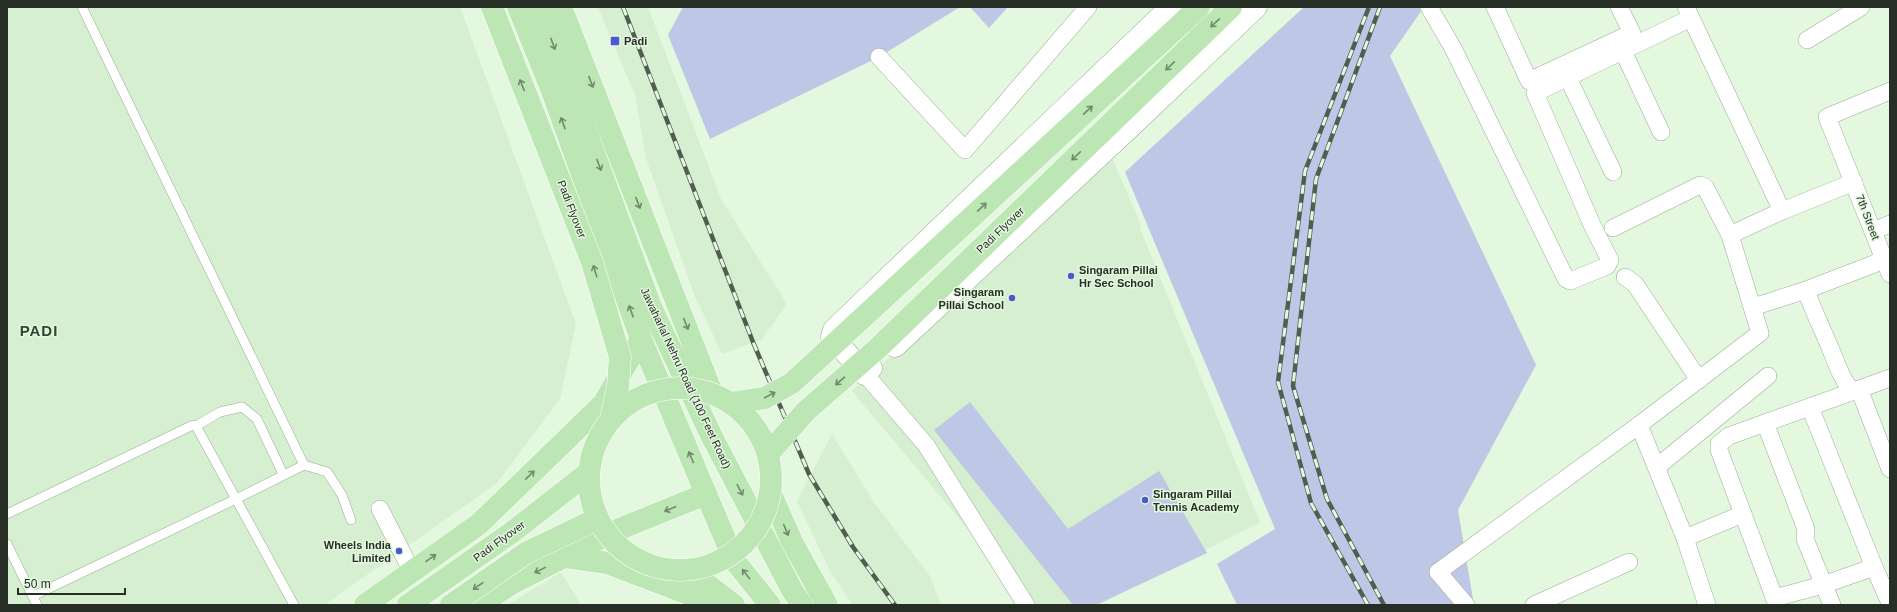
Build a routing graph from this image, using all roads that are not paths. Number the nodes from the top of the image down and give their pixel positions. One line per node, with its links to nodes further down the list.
1 (82, 7): 48 (lane)
2 (492, 7): 43 (main road, Padi Flyover, one-way to 2, bridge)
3 (518, 7): 34 (main road, Jawaharlal Nehru Road (100 Feet Road), one-way to 3)
4 (540, 7): 83 (main road, Jawaharlal Nehru Road (100 Feet Road), one-way to 83)
5 (561, 7): 40 (main road, one-way to 40)
6 (1088, 7): 18 (street)
7 (1171, 7): 35 (street)
8 (1199, 7): 41 (main road, one-way to 8, bridge)
9 (1232, 7): 47 (main road, Padi Flyover, one-way to 47, bridge)
10 (1256, 7): 35 (street)
11 (1429, 7): 19 (street)
12 (1495, 7): 13 (street)
13 (1619, 7)
14 (1861, 7): 16 (street)
15 (1688, 12): 17 (street); 24 (street)
16 (1807, 40)
17 (1623, 51): 19 (street); 21 (street)
18 (879, 57)
19 (1568, 78): 22 (street)
20 (1890, 91): 23 (street, 7th Street)
21 (1661, 132)
22 (1613, 172)
23 (1854, 182): 24 (street); 27 (street, 7th Street)
24 (1782, 211): 28 (street)
25 (1890, 224): 27 (street)
26 (1613, 228): 28 (street)
27 (1873, 231): 29 (street, 7th Street)
28 (1730, 235): 33 (street)
29 (1884, 258): 30 (street, 7th Street); 32 (street)
30 (1890, 274)
31 (1625, 277): 38 (street)
32 (1806, 290): 33 (street); 39 (street)
33 (1753, 307): 38 (street)
34 (641, 339): 53 (main road, Jawaharlal Nehru Road (100 Feet Road), one-way to 34); 61 (main road, one-way to 34)
35 (865, 374): 85 (street)
36 (1768, 376): 49 (street)
37 (1890, 378): 39 (street)
38 (1698, 380): 46 (street)
39 (1855, 391): 42 (street); 50 (street)
40 (712, 393): 41 (main road, Padi Flyover, bridge); 43 (main road, Padi Flyover, bridge)
41 (732, 403): 47 (main road, Padi Flyover, bridge)
42 (1810, 407): 44 (street); 66 (street)
43 (611, 418): 51 (main road, Padi Flyover, bridge)
44 (1764, 423): 58 (street); 70 (street)
45 (196, 426): 52 (lane); 55 (lane); 57 (lane)
46 (1639, 426): 49 (street); 86 (street)
47 (769, 453): 54 (main road, Padi Flyover, bridge)
48 (304, 465): 52 (lane); 60 (lane)
49 (1657, 467): 62 (street)
50 (1890, 469)
51 (588, 473): 59 (main road, Padi Flyover, bridge); 77 (main road, Padi Flyover, bridge)
52 (283, 474): 55 (lane)
53 (706, 494): 64 (main road, one-way to 64); 82 (main road, Jawaharlal Nehru Road (100 Feet Road), one-way to 53)
54 (771, 494): 67 (main road, Padi Flyover, bridge); 84 (main road, Padi Flyover, one-way to 84)
55 (236, 500): 71 (lane); 75 (lane)
56 (380, 509): 68 (street)
57 (7, 514)
58 (1743, 514): 62 (street); 72 (street)
59 (597, 519): 67 (main road, Padi Flyover, bridge); 78 (main road, one-way to 78, bridge)
60 (351, 520)
61 (479, 524): 68 (main road, one-way to 61); 69 (main road)
62 (1685, 538): 88 (street)
63 (7, 544): 71 (lane)
64 (566, 557): 69 (main road, one-way to 69); 80 (main road)
65 (1629, 562): 87 (street)
66 (1874, 567): 70 (street); 73 (street)
67 (688, 570): 81 (main road)
68 (412, 572): 76 (main road)
69 (513, 583): 79 (main road)
70 (1823, 585): 72 (street); 89 (street)
71 (33, 596): 74 (lane)
72 (1775, 601)
73 (1890, 603)
74 (37, 605)
75 (294, 605)
76 (365, 605)
77 (408, 605)
78 (451, 605)
79 (478, 605)
80 (710, 605)
81 (734, 605)
82 (770, 605)
83 (802, 605)
84 (827, 605)
85 (1026, 605)
86 (1466, 605)
87 (1534, 605)
88 (1707, 605)
89 (1832, 605)

